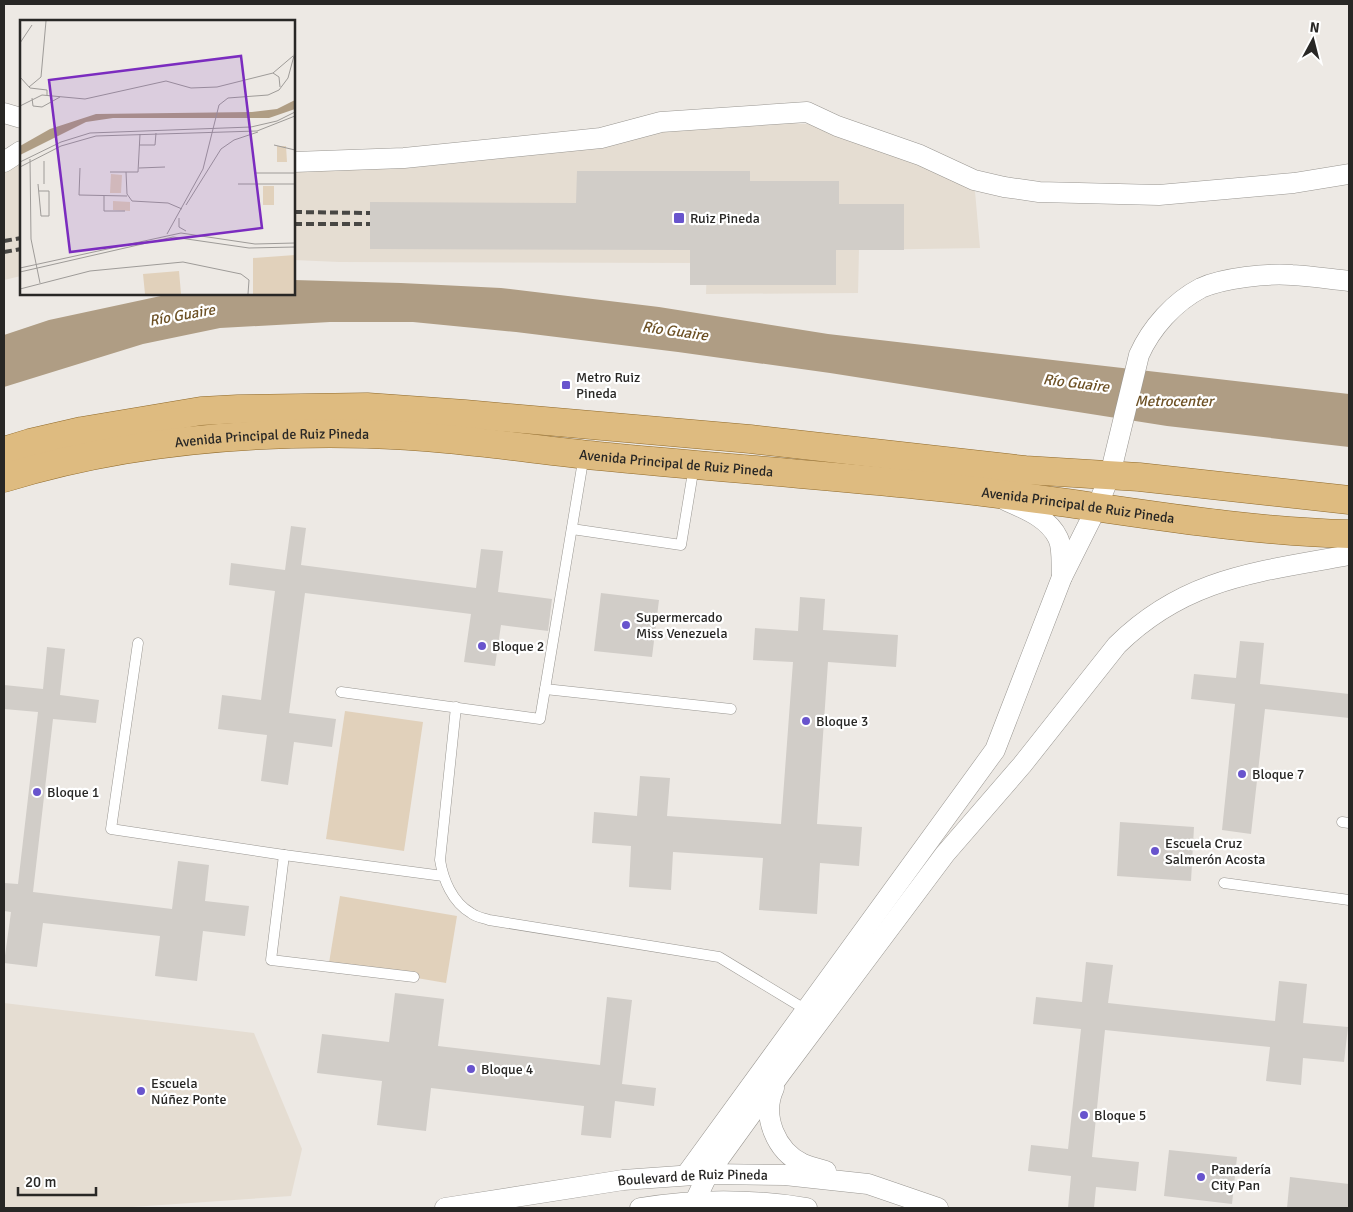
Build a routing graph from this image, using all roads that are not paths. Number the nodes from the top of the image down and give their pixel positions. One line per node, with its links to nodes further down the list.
1 (4, 113): 2 (street)
2 (20, 118)
3 (20, 152): 4 (street)
4 (4, 162)
5 (295, 162): 6 (street)
6 (1349, 174)
7 (1349, 281): 11 (street)
8 (4, 451): 11 (main road, Avenida Principal de Ruiz Pineda)
9 (584, 454): 10 (main road, Avenida Principal de Ruiz Pineda); 12 (main road, Avenida Principal de Ruiz Pineda); 16 (lane)
10 (694, 466): 13 (main road, Avenida Principal de Ruiz Pineda); 16 (lane)
11 (1110, 475): 14 (main road, Avenida Principal de Ruiz Pineda); 15 (street)
12 (4, 478)
13 (989, 493): 15 (main road, Avenida Principal de Ruiz Pineda); 19 (street)
14 (1349, 500)
15 (1097, 507): 17 (main road, Avenida Principal de Ruiz Pineda); 19 (street)
16 (572, 529): 21 (lane)
17 (1349, 534)
18 (1349, 555): 30 (street)
19 (1062, 577): 30 (street)
20 (138, 643): 25 (lane)
21 (545, 689): 23 (lane); 24 (lane)
22 (341, 692): 23 (lane)
23 (456, 707): 26 (lane)
24 (732, 709)
25 (284, 855): 26 (lane); 29 (lane)
26 (443, 876): 30 (lane)
27 (1224, 883): 28 (lane)
28 (1349, 900)
29 (414, 977)
30 (814, 1014): 31 (street); 33 (street)
31 (781, 1073): 32 (street); 34 (street)
32 (708, 1174): 33 (street, Boulevard de Ruiz Pineda); 34 (street, Boulevard de Ruiz Pineda); 35 (street)
33 (686, 1175): 35 (street); 36 (street, Boulevard de Ruiz Pineda)
34 (868, 1184): 39 (street, Boulevard de Ruiz Pineda)
35 (695, 1201): 37 (street, Boulevard de Ruiz Pineda); 38 (street, Boulevard de Ruiz Pineda)
36 (445, 1208)
37 (640, 1208)
38 (806, 1208)
39 (938, 1208)

